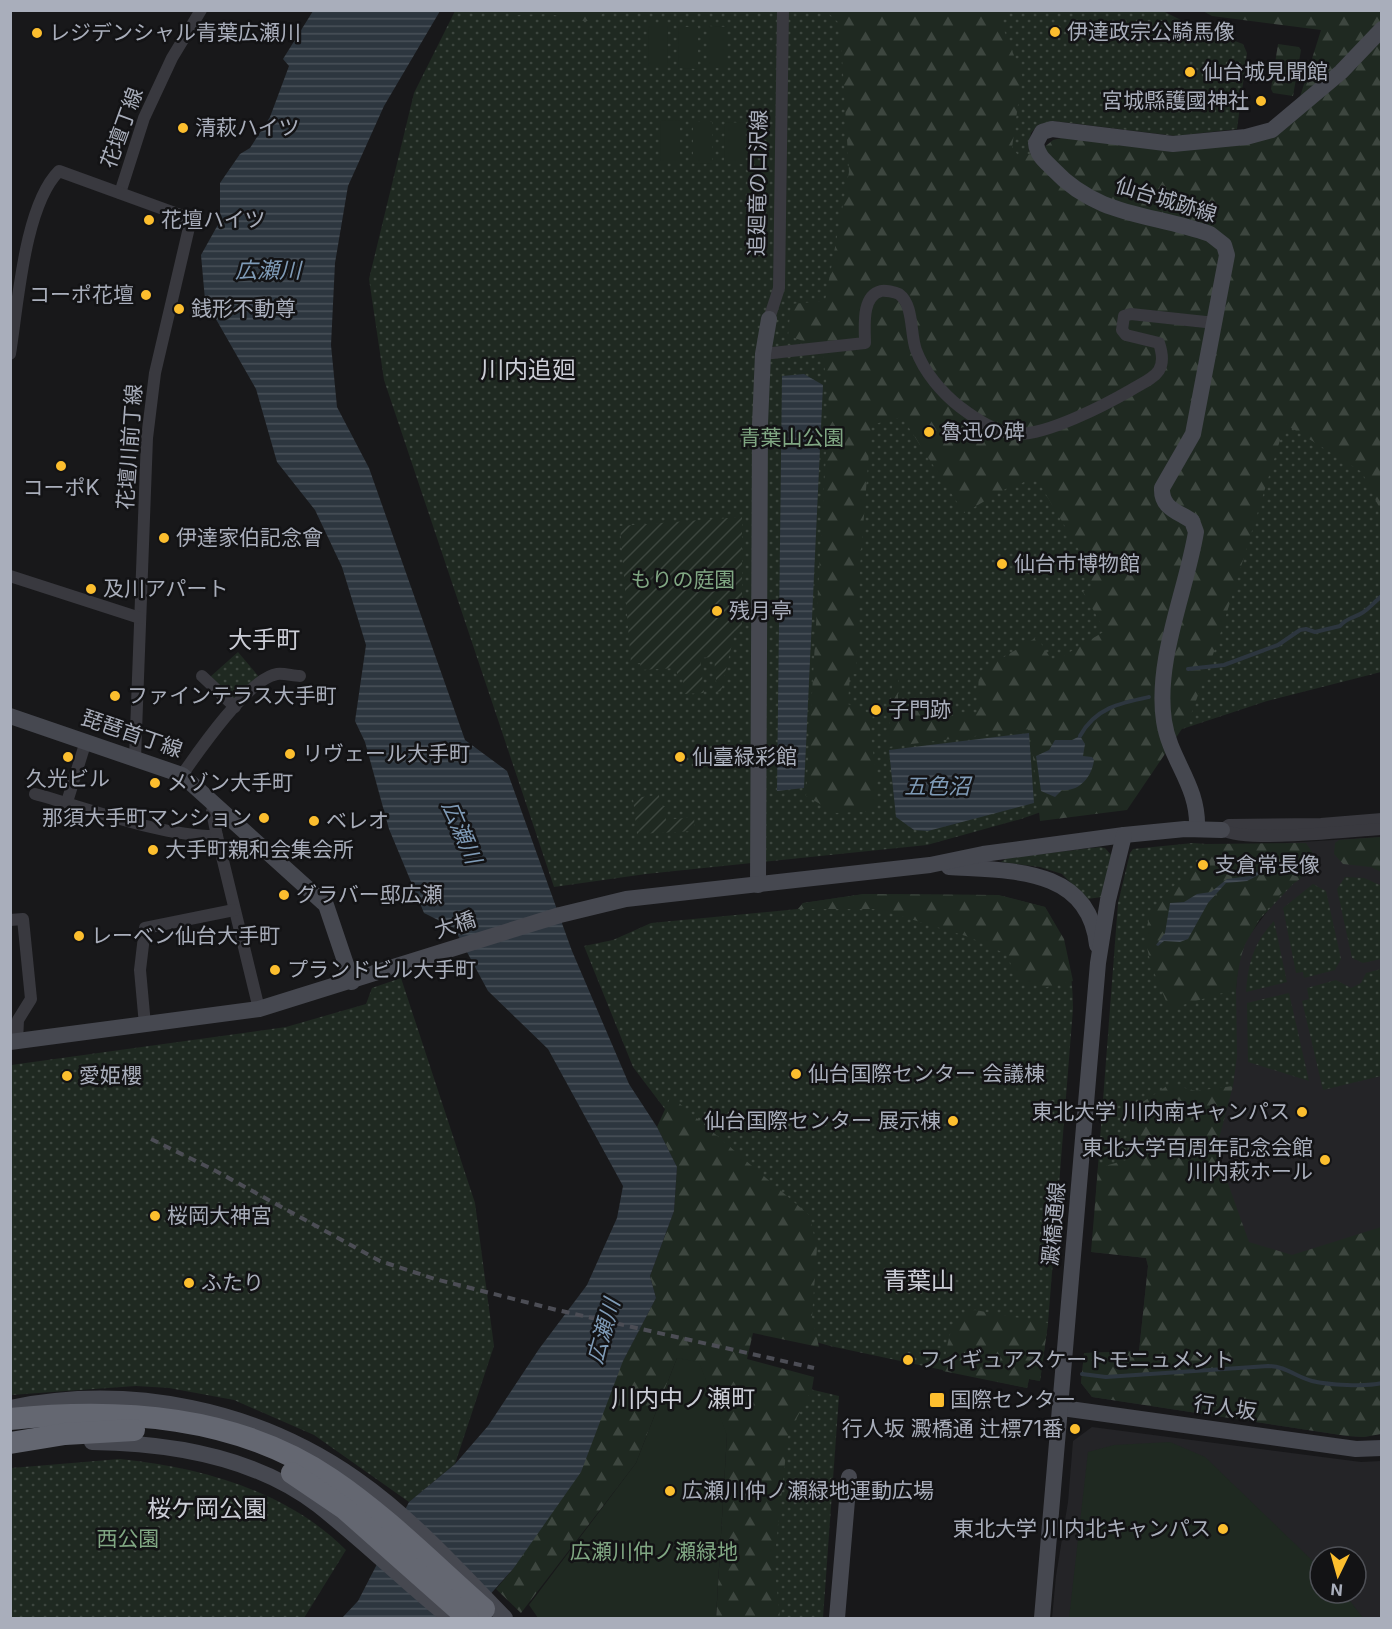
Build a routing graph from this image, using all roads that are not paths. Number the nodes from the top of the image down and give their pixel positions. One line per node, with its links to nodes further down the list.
1 (201, 10): 4 (street, 花壇丁線)
2 (783, 10): 5 (street, 追廻竜の口沢線)
3 (1382, 29): 6 (street, 仙台城跡線)
4 (120, 193): 7 (street, 花壇丁線); 10 (street, 花壇川前丁線)
5 (769, 319): 8 (street, 追廻竜の口沢線)
6 (1215, 323): 8 (street); 23 (street, 仙台城跡線)
7 (10, 354)
8 (763, 354): 28 (street, 追廻竜の口沢線)
9 (10, 576): 10 (street)
10 (140, 618): 16 (street, 花壇川前丁線)
11 (202, 676): 13 (street)
12 (300, 676): 13 (street)
13 (235, 707): 17 (street)
14 (10, 716): 15 (street, 琵琶首丁線)
15 (86, 741): 16 (street, 琵琶首丁線); 19 (street)
16 (135, 758): 17 (street, 琵琶首丁線)
17 (182, 775): 20 (street, 琵琶首丁線)
18 (35, 794): 19 (street)
19 (66, 802): 26 (street)
20 (214, 804): 26 (street); 32 (street, 琵琶首丁線)
21 (1382, 819): 24 (street)
22 (1382, 829): 24 (street)
23 (1197, 830): 24 (street); 25 (street)
24 (1222, 830)
25 (1124, 835): 27 (street); 31 (street, 澱橋通線)
26 (217, 836): 29 (street)
27 (930, 865): 28 (street, 大橋); 31 (street)
28 (758, 885): 32 (street, 大橋)
29 (234, 910): 33 (street); 34 (street)
30 (10, 920): 35 (street)
31 (1098, 963): 37 (street, 澱橋通線)
32 (357, 980): 33 (street, 大橋)
33 (259, 1010): 34 (street, 大橋)
34 (145, 1025): 35 (street, 大橋)
35 (14, 1042)
36 (10, 1408): 42 (street)
37 (1062, 1408): 40 (street, 行人坂); 47 (street, 澱橋通線)
38 (10, 1419): 42 (highway)
39 (10, 1445): 42 (highway)
40 (1382, 1448)
41 (849, 1477): 46 (street)
42 (378, 1527): 43 (highway); 43 (highway); 44 (street); 45 (street)
43 (478, 1616)
44 (450, 1618)
45 (505, 1618)
46 (837, 1618)
47 (1042, 1618)

